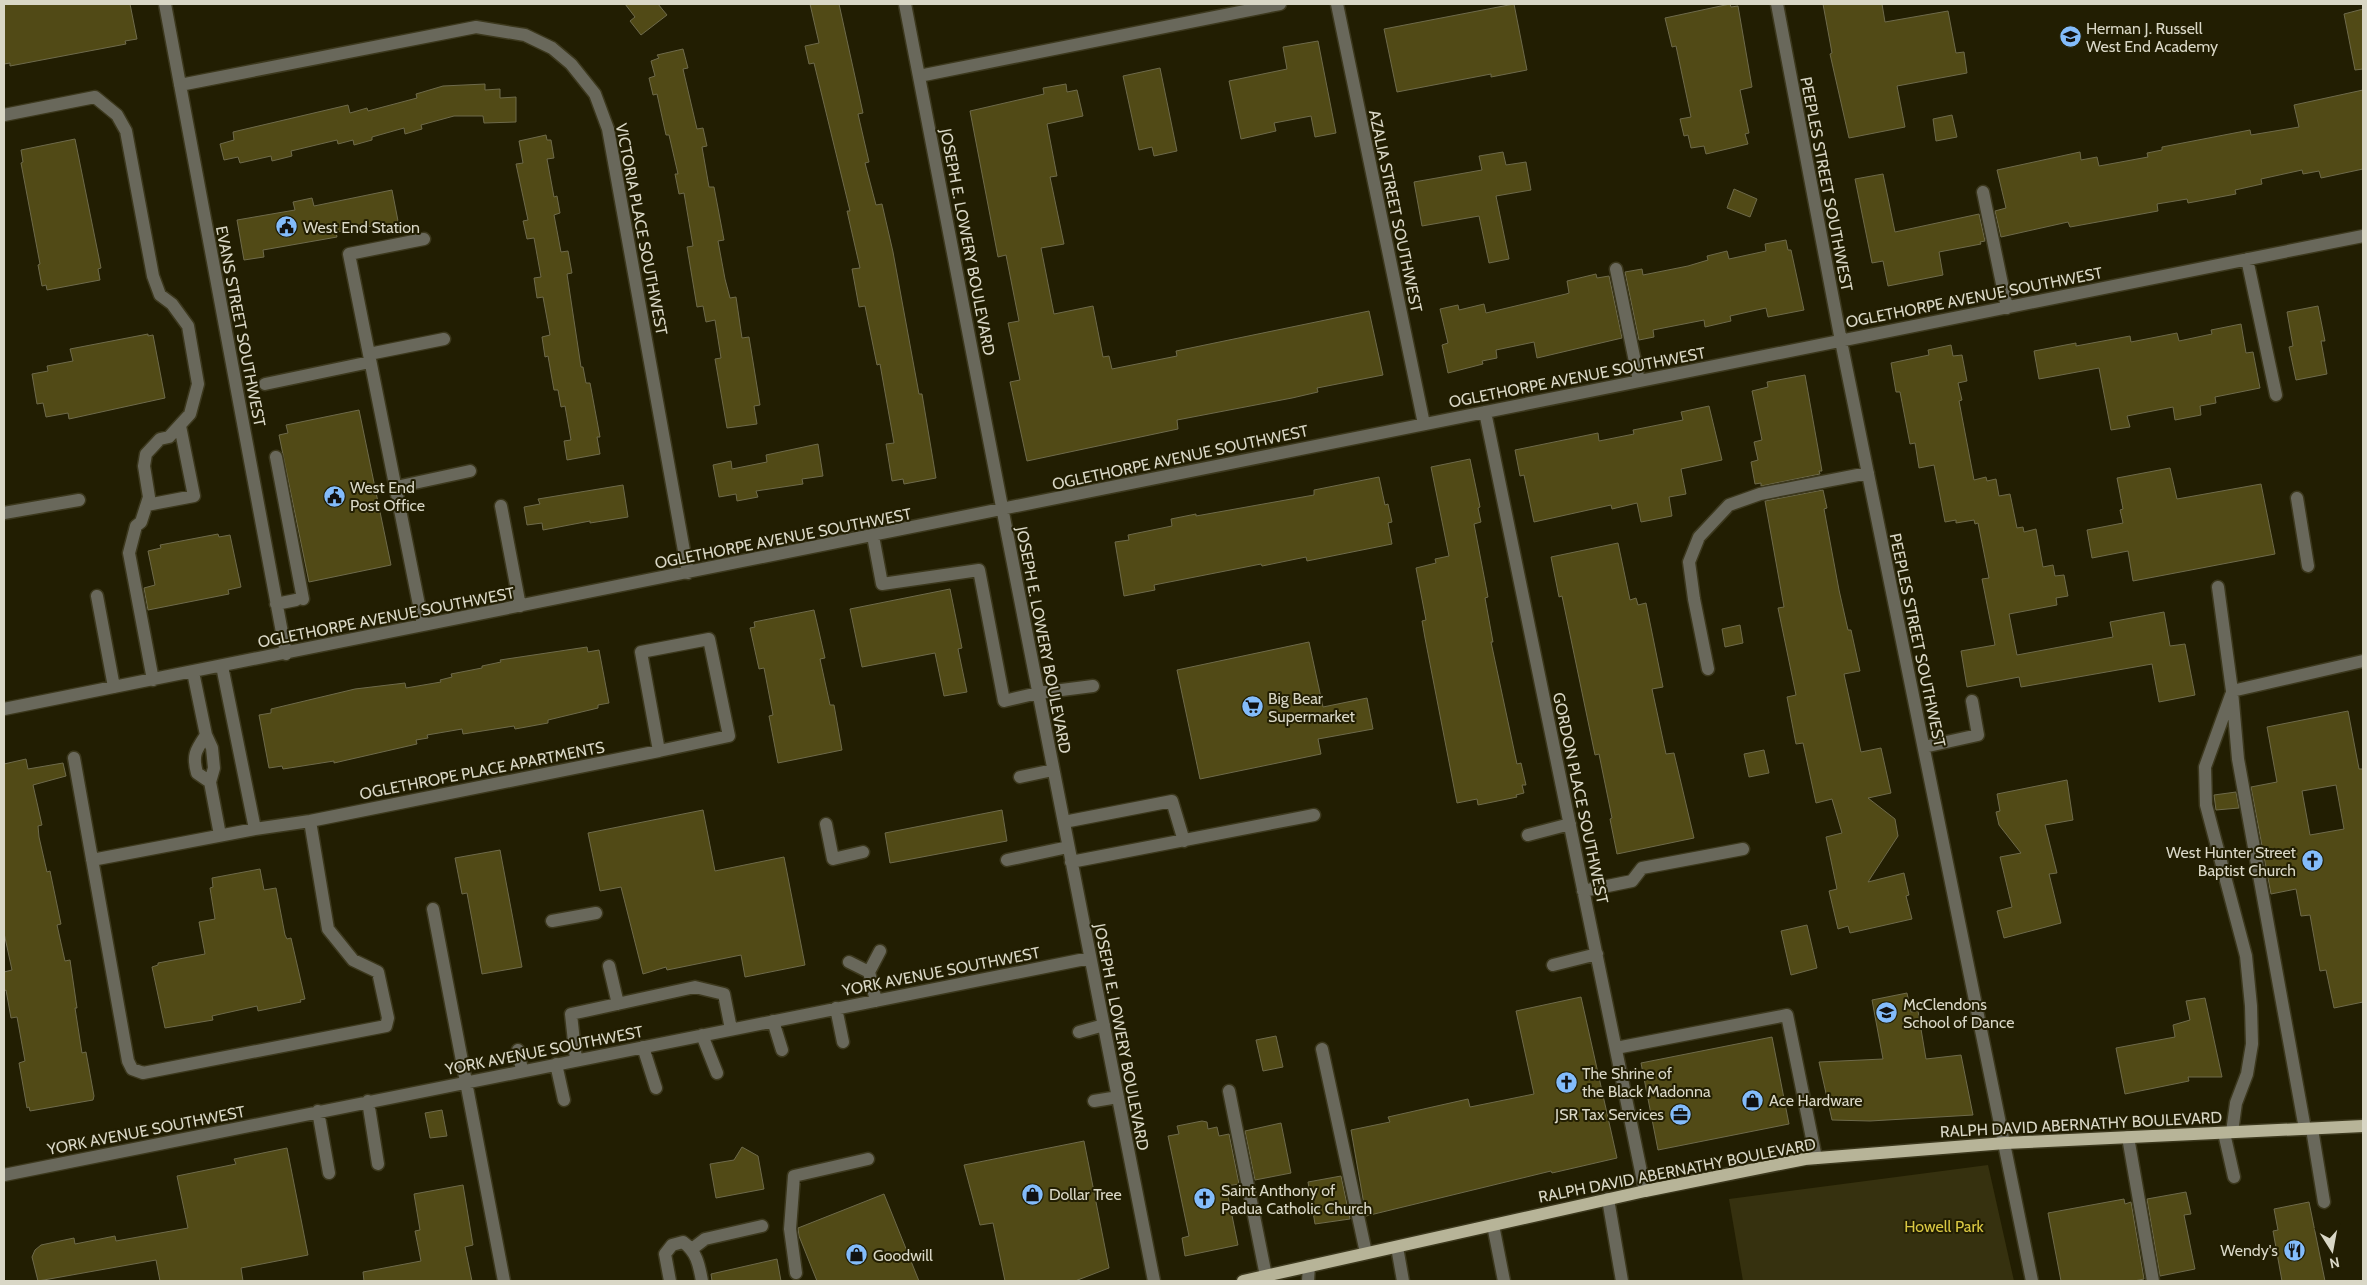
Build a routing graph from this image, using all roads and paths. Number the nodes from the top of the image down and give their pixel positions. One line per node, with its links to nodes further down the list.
1 (165, 4): 7 (street, EVANS STREET SOUTHWEST)
2 (905, 4): 6 (street, JOSEPH E. LOWERY BOULEVARD)
3 (1280, 4): 6 (street)
4 (1337, 4): 22 (street, AZALIA STREET SOUTHWEST)
5 (1776, 4): 16 (street, PEEPLES STREET SOUTHWEST)
6 (919, 76): 32 (street, JOSEPH E. LOWERY BOULEVARD)
7 (180, 85): 36 (street, VICTORIA PLACE SOUTHWEST); 39 (street, EVANS STREET SOUTHWEST)
8 (4, 115): 23 (street)
9 (1982, 192): 14 (street)
10 (2363, 236): 12 (street, OGLETHORPE AVENUE SOUTHWEST)
11 (424, 239): 17 (street)
12 (2247, 259): 14 (street, OGLETHORPE AVENUE SOUTHWEST); 20 (street)
13 (1616, 269): 18 (street)
14 (2007, 308): 16 (street, OGLETHORPE AVENUE SOUTHWEST)
15 (444, 340): 17 (street)
16 (1841, 341): 18 (street, OGLETHORPE AVENUE SOUTHWEST); 26 (street, PEEPLES STREET SOUTHWEST)
17 (370, 358): 19 (street); 27 (street)
18 (1639, 381): 21 (street, OGLETHORPE AVENUE SOUTHWEST)
19 (265, 384)
20 (2276, 395)
21 (1485, 412): 22 (street, OGLETHORPE AVENUE SOUTHWEST); 65 (street, GORDON PLACE SOUTHWEST)
22 (1424, 424): 32 (street, OGLETHORPE AVENUE SOUTHWEST)
23 (180, 426): 30 (street); 30 (street)
24 (276, 457): 39 (street)
25 (470, 472): 27 (street)
26 (1868, 473): 45 (street); 55 (street, PEEPLES STREET SOUTHWEST)
27 (396, 487): 41 (street)
28 (2296, 498): 35 (street)
29 (79, 500): 33 (street)
30 (147, 505): 47 (street)
31 (501, 506): 40 (street)
32 (1002, 510): 34 (street, OGLETHORPE AVENUE SOUTHWEST); 51 (street, JOSEPH E. LOWERY BOULEVARD)
33 (4, 513)
34 (873, 536): 36 (street, OGLETHORPE AVENUE SOUTHWEST); 51 (street)
35 (2308, 566)
36 (688, 574): 40 (street, OGLETHORPE AVENUE SOUTHWEST)
37 (2218, 587): 50 (street)
38 (97, 596): 49 (street)
39 (276, 604): 42 (street, EVANS STREET SOUTHWEST)
40 (520, 606): 41 (street, OGLETHORPE AVENUE SOUTHWEST)
41 (424, 625): 42 (street, OGLETHORPE AVENUE SOUTHWEST)
42 (286, 654): 44 (street, OGLETHORPE AVENUE SOUTHWEST)
43 (2363, 661): 50 (street)
44 (222, 666): 46 (street, OGLETHORPE AVENUE SOUTHWEST); 66 (street)
45 (1708, 669)
46 (193, 672): 47 (street, OGLETHORPE AVENUE SOUTHWEST); 54 (street)
47 (153, 680): 49 (street, OGLETHORPE AVENUE SOUTHWEST)
48 (1093, 686): 51 (street)
49 (114, 687): 53 (street, OGLETHORPE AVENUE SOUTHWEST)
50 (2232, 691): 114 (street); 115 (street)
51 (1038, 693): 58 (street, JOSEPH E. LOWERY BOULEVARD)
52 (1972, 701): 55 (street)
53 (4, 709)
54 (206, 735): 60 (street); 60 (street)
55 (1924, 747): 117 (street, PEEPLES STREET SOUTHWEST)
56 (659, 751): 56 (street, OGLETHROPE PLACE APARTMENTS); 62 (street, OGLETHROPE PLACE APARTMENTS)
57 (74, 758): 73 (street)
58 (1053, 770): 59 (street); 63 (street, JOSEPH E. LOWERY BOULEVARD)
59 (1020, 777)
60 (210, 782): 67 (street)
61 (1314, 815): 69 (street)
62 (310, 821): 66 (street, OGLETHROPE PLACE APARTMENTS); 73 (street)
63 (1064, 822): 69 (street); 70 (street, JOSEPH E. LOWERY BOULEVARD)
64 (826, 824): 72 (street)
65 (1570, 824): 68 (street); 76 (street, GORDON PLACE SOUTHWEST)
66 (255, 829): 67 (street, OGLETHROPE PLACE APARTMENTS)
67 (220, 835): 73 (street, OGLETHROPE PLACE APARTMENTS)
68 (1528, 835)
69 (1184, 841): 75 (street)
70 (1068, 847): 74 (street); 75 (street, JOSEPH E. LOWERY BOULEVARD)
71 (1743, 849): 76 (street)
72 (863, 852)
73 (92, 860)
74 (1007, 860)
75 (1071, 862): 82 (street, JOSEPH E. LOWERY BOULEVARD)
76 (1583, 891): 81 (street, GORDON PLACE SOUTHWEST)
77 (433, 909): 105 (street)
78 (596, 913): 79 (street)
79 (552, 922)
80 (880, 951): 86 (street)
81 (1596, 954): 84 (street); 97 (street, GORDON PLACE SOUTHWEST)
82 (1090, 958): 87 (street, YORK AVENUE SOUTHWEST); 91 (street, JOSEPH E. LOWERY BOULEVARD)
83 (849, 962): 86 (street)
84 (1553, 965)
85 (609, 966): 88 (street)
86 (868, 972): 87 (street)
87 (876, 1001): 89 (street, YORK AVENUE SOUTHWEST)
88 (618, 1004): 92 (street); 101 (street)
89 (836, 1008): 90 (street, YORK AVENUE SOUTHWEST); 95 (street)
90 (773, 1021): 92 (street, YORK AVENUE SOUTHWEST); 99 (street)
91 (1104, 1025): 93 (street); 108 (street, JOSEPH E. LOWERY BOULEVARD)
92 (732, 1029): 94 (street, YORK AVENUE SOUTHWEST)
93 (1079, 1032)
94 (702, 1035): 96 (street, YORK AVENUE SOUTHWEST); 104 (street)
95 (843, 1042)
96 (643, 1046): 101 (street, YORK AVENUE SOUTHWEST); 106 (street)
97 (1616, 1048): 118 (street); 124 (street, GORDON PLACE SOUTHWEST)
98 (518, 1050): 103 (street)
99 (782, 1050)
100 (1322, 1050): 131 (street)
101 (576, 1060): 102 (street, YORK AVENUE SOUTHWEST)
102 (556, 1064): 103 (street, YORK AVENUE SOUTHWEST); 109 (street)
103 (522, 1070): 105 (street, YORK AVENUE SOUTHWEST)
104 (717, 1073)
105 (466, 1082): 110 (street, YORK AVENUE SOUTHWEST); 135 (street)
106 (656, 1088)
107 (1229, 1091): 134 (street)
108 (1118, 1097): 111 (street); 138 (street, JOSEPH E. LOWERY BOULEVARD)
109 (564, 1100)
110 (368, 1101): 112 (street, YORK AVENUE SOUTHWEST); 120 (street)
111 (1094, 1101)
112 (318, 1111): 121 (street); 122 (street, YORK AVENUE SOUTHWEST)
113 (2363, 1126): 114 (main road, RALPH DAVID ABERNATHY BOULEVARD)
114 (2309, 1129): 115 (main road, RALPH DAVID ABERNATHY BOULEVARD); 126 (street)
115 (2228, 1132): 116 (main road, RALPH DAVID ABERNATHY BOULEVARD); 123 (street)
116 (2128, 1137): 117 (main road, RALPH DAVID ABERNATHY BOULEVARD); 145 (street)
117 (2005, 1143): 118 (main road, RALPH DAVID ABERNATHY BOULEVARD); 144 (street, PEEPLES STREET SOUTHWEST)
118 (1816, 1158): 124 (main road, RALPH DAVID ABERNATHY BOULEVARD)
119 (868, 1159): 133 (street)
120 (378, 1164)
121 (329, 1173)
122 (4, 1175)
123 (2234, 1177)
124 (1645, 1191): 125 (main road, RALPH DAVID ABERNATHY BOULEVARD)
125 (1608, 1199): 127 (main road, RALPH DAVID ABERNATHY BOULEVARD); 143 (street)
126 (2324, 1202)
127 (1493, 1225): 129 (main road, RALPH DAVID ABERNATHY BOULEVARD); 142 (street)
128 (762, 1226): 130 (street)
129 (1397, 1247): 131 (main road, RALPH DAVID ABERNATHY BOULEVARD); 141 (street)
130 (692, 1248): 136 (street); 137 (street)
131 (1366, 1254): 132 (main road, RALPH DAVID ABERNATHY BOULEVARD)
132 (1309, 1266): 134 (main road, RALPH DAVID ABERNATHY BOULEVARD); 140 (street)
133 (796, 1273)
134 (1266, 1276): 139 (main road, RALPH DAVID ABERNATHY BOULEVARD)
135 (504, 1281)
136 (670, 1281)
137 (702, 1281)
138 (1154, 1281)
139 (1246, 1281)
140 (1308, 1281)
141 (1402, 1281)
142 (1504, 1281)
143 (1622, 1281)
144 (2032, 1281)
145 (2153, 1281)

